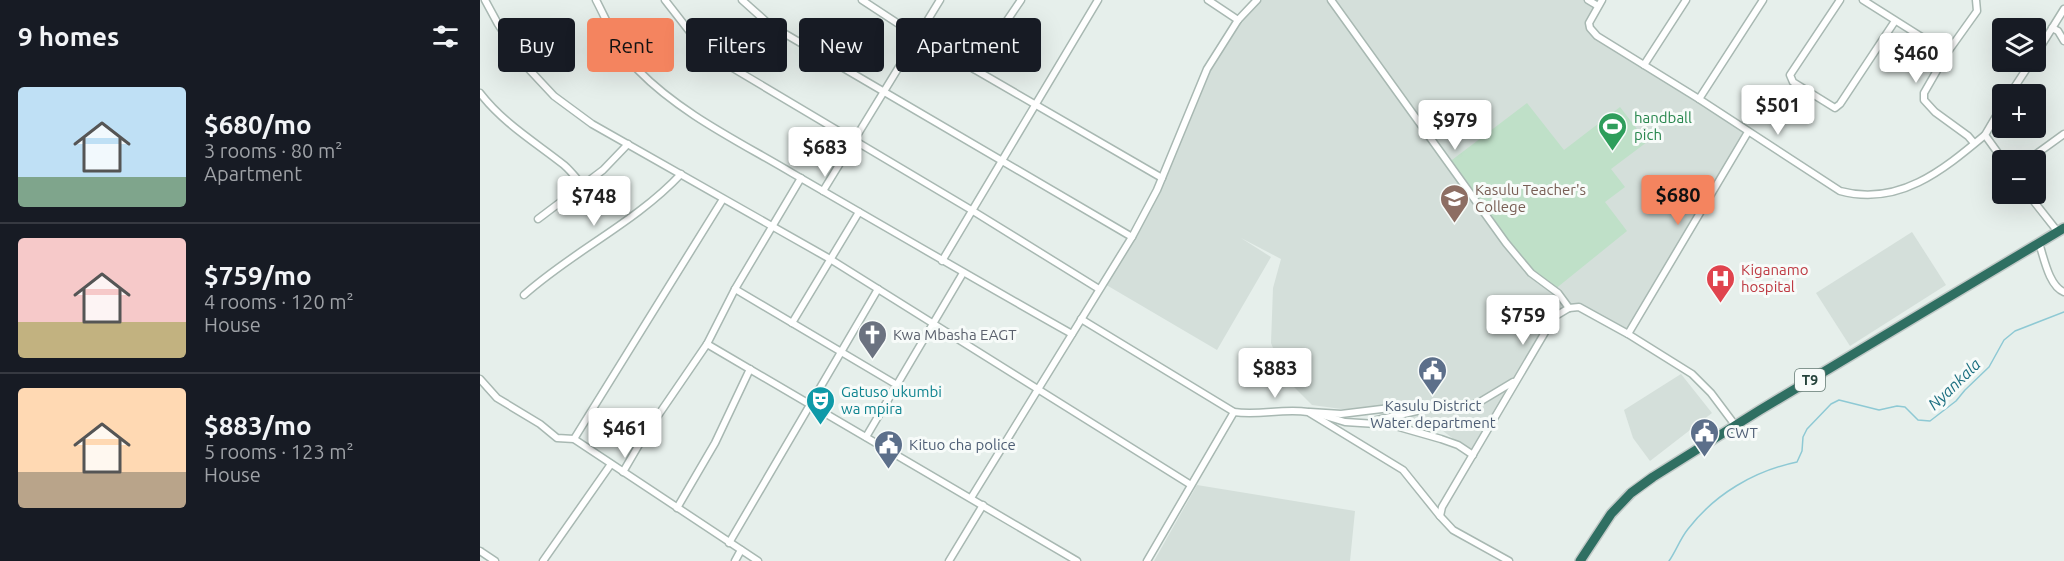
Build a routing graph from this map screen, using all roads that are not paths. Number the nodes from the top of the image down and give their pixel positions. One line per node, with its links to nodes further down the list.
1 (485, 0): 44 (street)
2 (596, 0): 49 (street)
3 (665, 0): 42 (street)
4 (742, 0): 32 (street)
5 (862, 0): 24 (street)
6 (940, 0): 20 (street)
7 (1021, 0): 21 (street)
8 (1098, 0): 35 (street)
9 (1208, 0): 22 (street)
10 (1257, 0): 22 (street)
11 (1331, 0): 70 (street)
12 (1588, 0): 18 (street)
13 (1686, 0): 29 (street)
14 (1763, 0): 34 (street)
15 (1840, 0): 23 (street)
16 (1863, 0): 23 (street)
17 (1976, 0): 28 (street)
18 (1600, 3): 29 (street)
19 (2064, 9): 25 (street)
20 (928, 18)
21 (1009, 18)
22 (1238, 20): 50 (street)
23 (1895, 21): 28 (street)
24 (896, 22)
25 (2052, 28): 26 (street); 27 (street)
26 (2046, 38)
27 (2064, 41)
28 (1947, 54): 43 (street)
29 (1644, 65): 34 (street)
30 (896, 70): 32 (street)
31 (979, 72): 35 (street)
32 (883, 91): 42 (street); 47 (street)
33 (480, 93): 36 (street)
34 (1699, 99): 39 (street)
35 (1034, 104): 47 (street); 50 (street)
36 (489, 105): 37 (street); 51 (street)
37 (480, 108)
38 (1992, 123): 41 (street)
39 (1748, 132): 43 (street); 75 (street)
40 (2064, 134): 46 (street)
41 (1985, 135): 43 (street); 45 (street)
42 (853, 140): 52 (street); 55 (street)
43 (1974, 143)
44 (628, 144): 48 (street); 51 (street)
45 (1996, 150)
46 (2042, 150)
47 (1002, 160): 55 (street); 60 (street)
48 (681, 174): 53 (street); 69 (street)
49 (801, 178): 52 (street); 58 (street)
50 (1162, 178): 60 (street)
51 (583, 186): 57 (street)
52 (823, 191): 56 (street)
53 (723, 199): 58 (street); 91 (street)
54 (2037, 204): 59 (street)
55 (973, 211): 63 (street); 67 (street)
56 (859, 212): 62 (street); 63 (street)
57 (538, 219)
58 (771, 227): 62 (street); 65 (street)
59 (2061, 230): 61 (highway, T9)
60 (1132, 237): 67 (street)
61 (2039, 243): 68 (street); 89 (highway, T9)
62 (830, 259): 66 (street); 72 (street)
63 (942, 261): 64 (street)
64 (963, 273): 73 (street); 74 (street)
65 (735, 289): 72 (street); 76 (street)
66 (878, 289): 73 (street); 77 (street)
67 (1099, 289): 71 (street)
68 (2064, 292)
69 (524, 295)
70 (1569, 308): 75 (street); 79 (street)
71 (1081, 319): 74 (street); 85 (street)
72 (792, 323): 77 (street)
73 (933, 323): 81 (street); 82 (street)
74 (1072, 334): 82 (street)
75 (1628, 334): 89 (street)
76 (708, 344): 78 (street); 94 (street)
77 (841, 353): 81 (street); 83 (street)
78 (750, 369): 83 (street); 98 (street)
79 (1518, 377): 84 (street); 92 (street)
80 (480, 379): 91 (street)
81 (897, 385): 90 (street)
82 (1038, 388): 95 (street); 96 (street)
83 (810, 405): 90 (street); 100 (street)
84 (1425, 409): 87 (street); 88 (street)
85 (1234, 412): 86 (street); 95 (street)
86 (1308, 412): 87 (street); 99 (street)
87 (1316, 412): 88 (street)
88 (1368, 423): 92 (street)
89 (1735, 425): 111 (highway, T9)
90 (866, 437): 96 (street)
91 (574, 439): 93 (street)
92 (1473, 455): 99 (street)
93 (612, 464): 94 (street); 104 (street)
94 (623, 472): 98 (street)
95 (1191, 485): 109 (street)
96 (971, 498): 97 (street)
97 (983, 505): 107 (street); 108 (street)
98 (677, 508): 100 (street)
99 (1440, 516): 110 (street)
100 (729, 543): 101 (street)
101 (741, 550): 105 (street); 106 (street)
102 (480, 551): 103 (street)
103 (495, 561)
104 (543, 561)
105 (735, 561)
106 (758, 561)
107 (949, 561)
108 (1077, 561)
109 (1147, 561)
110 (1509, 561)
111 (1580, 561)

